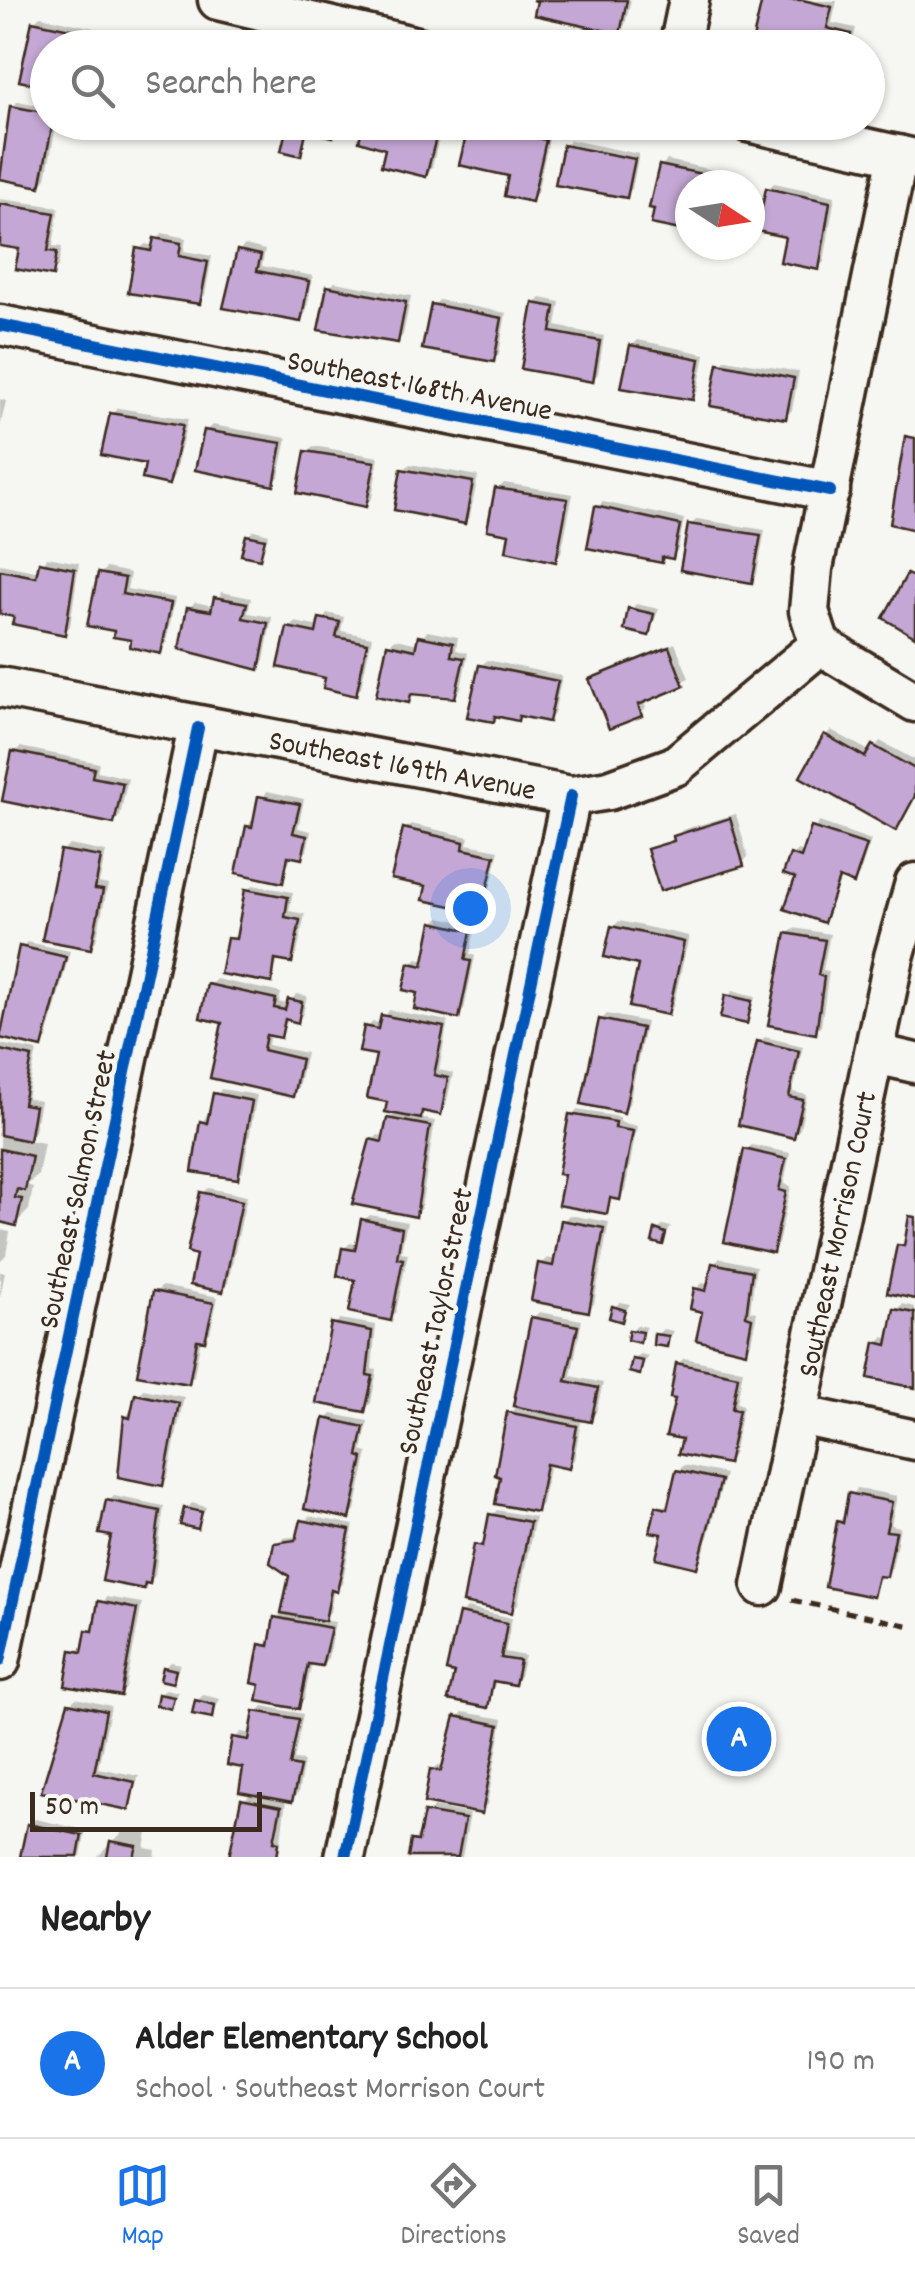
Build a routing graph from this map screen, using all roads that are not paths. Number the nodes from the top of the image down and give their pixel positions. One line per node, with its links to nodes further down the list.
1 (218, 0): 3 (street)
2 (689, 0): 4 (street)
3 (345, 30)
4 (683, 30)
5 (829, 140): 6 (street)
6 (906, 157): 8 (street)
7 (0, 326): 8 (street, Southeast 168th Avenue)
8 (830, 491): 9 (street)
9 (820, 645): 11 (street); 13 (street, Southeast 169th Avenue)
10 (0, 687): 12 (street, Southeast 169th Avenue)
11 (915, 702)
12 (198, 728): 13 (street, Southeast 169th Avenue); 20 (street, Southeast Salmon Street)
13 (572, 796): 21 (street, Southeast Taylor Street)
14 (915, 882): 15 (street, Southeast Morrison Court)
15 (876, 1054): 16 (street); 17 (street, Southeast Morrison Court)
16 (915, 1062)
17 (799, 1415): 18 (street); 19 (street, Southeast Morrison Court)
18 (915, 1440)
19 (762, 1586)
20 (0, 1661)
21 (345, 1857)

